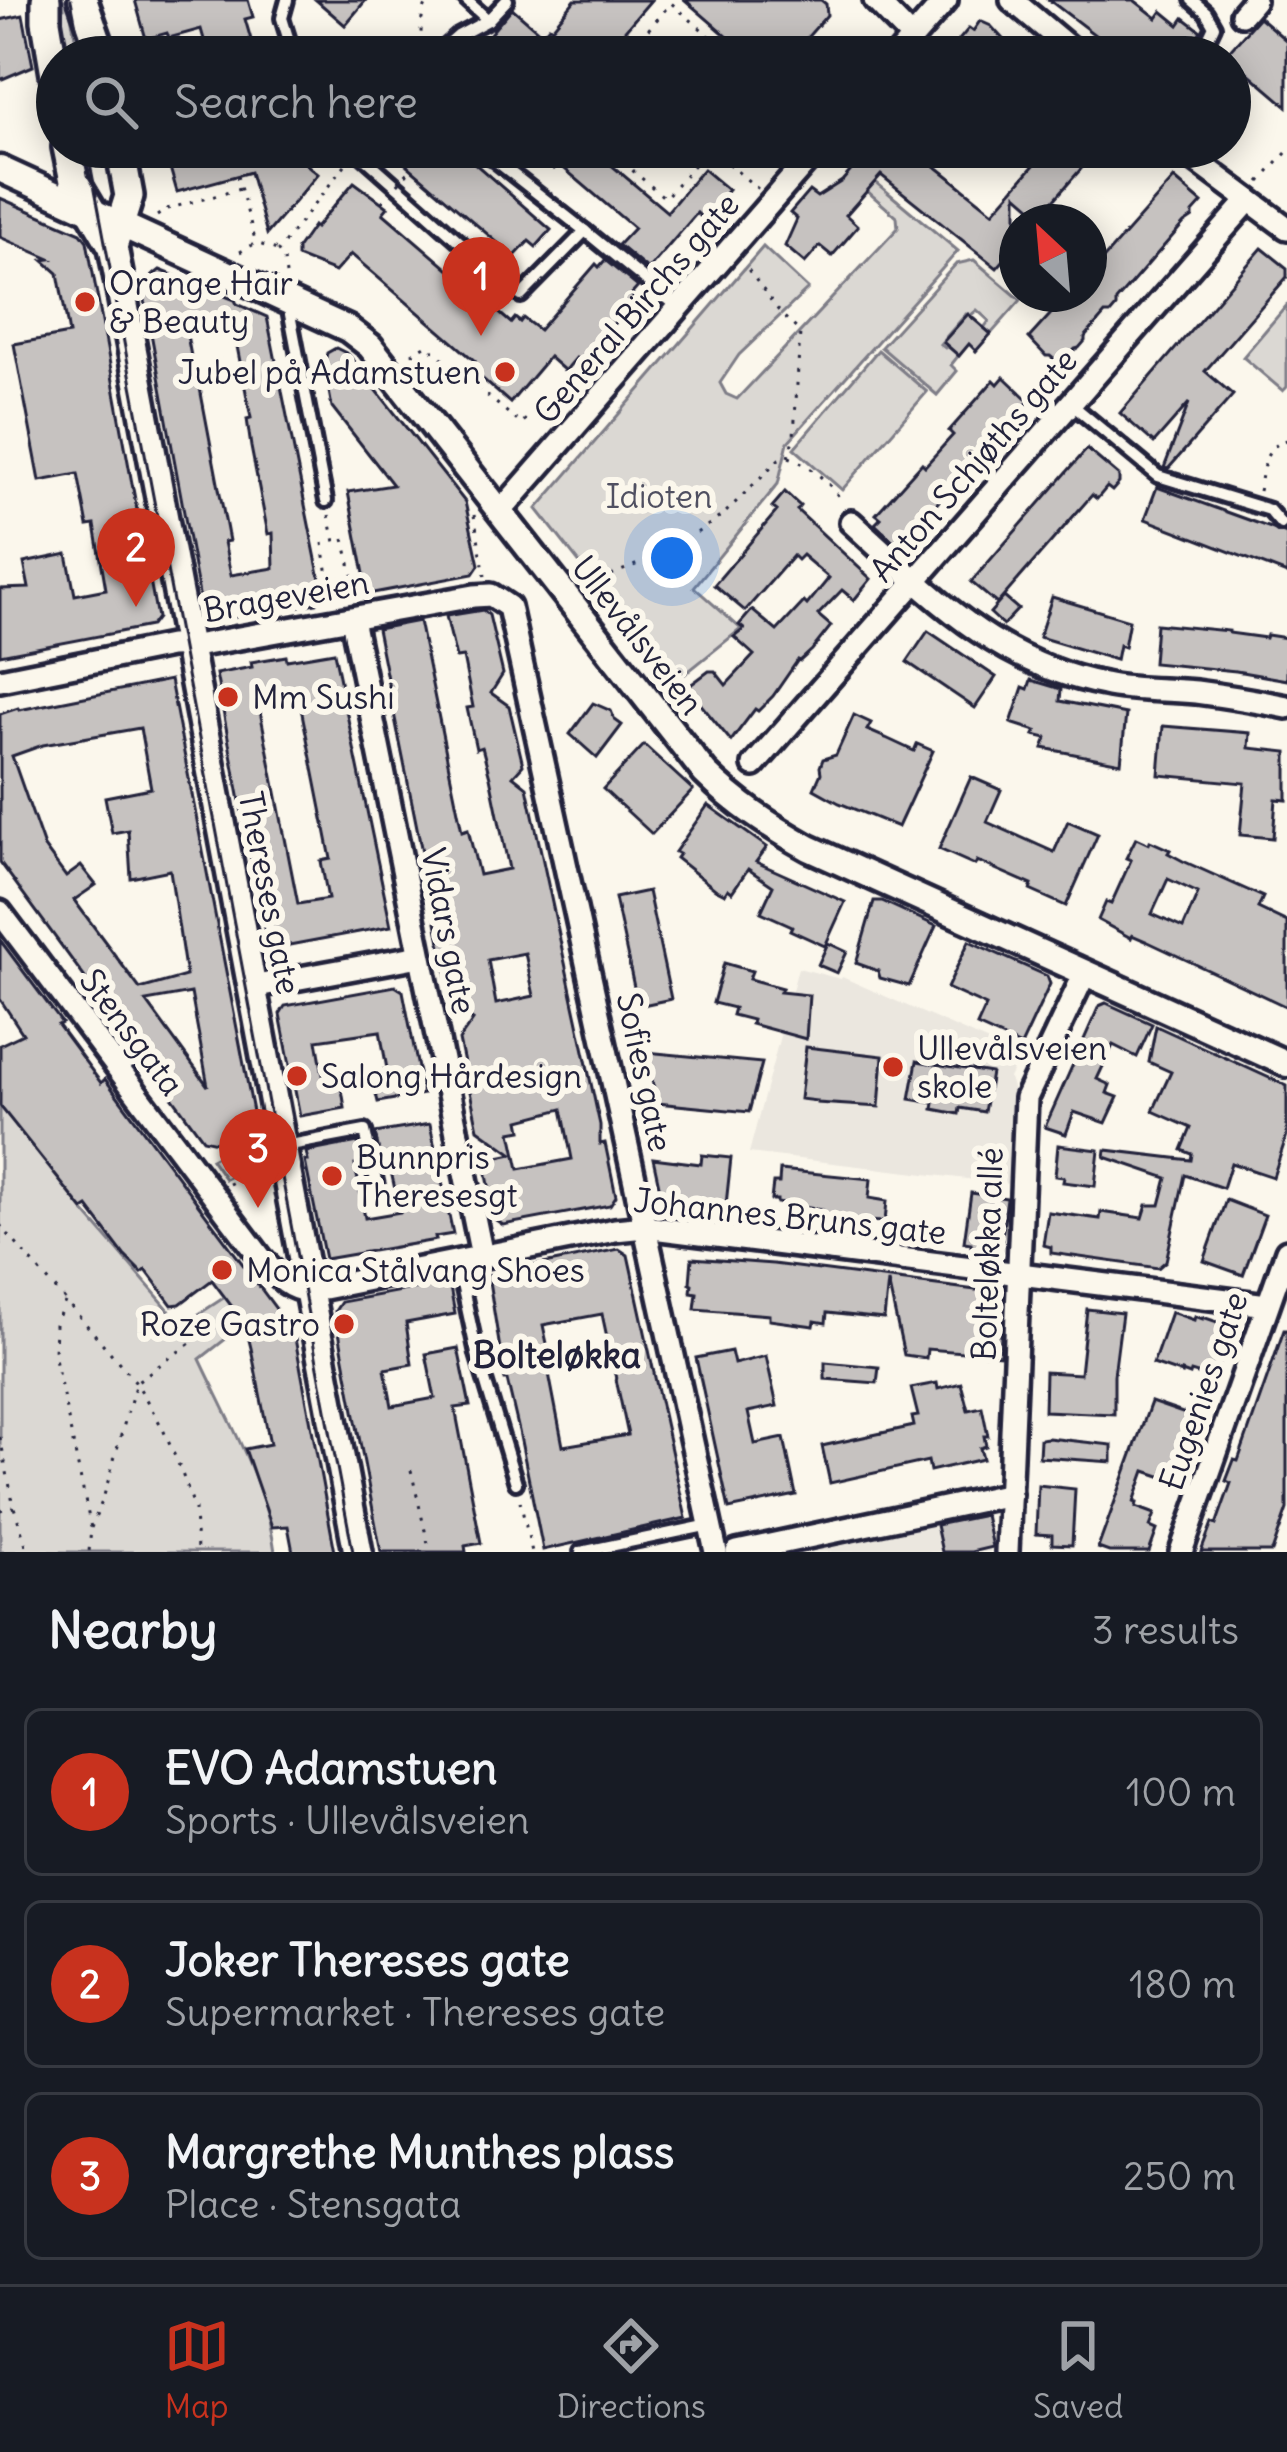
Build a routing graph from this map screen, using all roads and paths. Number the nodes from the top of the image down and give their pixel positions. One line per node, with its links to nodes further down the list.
1 (46, 0): 13 (main road)
2 (83, 0): 14 (main road)
3 (286, 0): 15 (lane)
4 (429, 0): 12 (path)
5 (466, 0): 11 (lane)
6 (507, 0): 11 (lane)
7 (875, 0): 19 (street)
8 (946, 0): 20 (street)
9 (1012, 0): 21 (street)
10 (1192, 0): 22 (lane)
11 (488, 20): 16 (lane)
12 (421, 28)
13 (49, 36)
14 (96, 36)
15 (288, 36)
16 (457, 36)
17 (643, 36): 18 (path)
18 (710, 36)
19 (910, 36)
20 (914, 36)
21 (1055, 36)
22 (1209, 36)
23 (1287, 152): 38 (path)
24 (72, 168): 41 (main road, Thereses gate)
25 (124, 168): 45 (main road, Thereses gate)
26 (341, 168): 47 (path)
27 (378, 168): 44 (lane)
28 (505, 168): 44 (lane)
29 (630, 168): 30 (path)
30 (691, 168)
31 (734, 168): 39 (path)
32 (801, 168): 39 (street, General Birchs gate)
33 (1206, 168): 38 (street)
34 (411, 169): 40 (path, bridge)
35 (0, 170): 41 (street)
36 (237, 176): 37 (path)
37 (240, 189): 42 (path); 46 (path)
38 (1249, 200): 43 (street); 53 (street, Anton Schjøths gate)
39 (772, 201): 51 (street, General Birchs gate)
40 (382, 202)
41 (91, 212): 45 (main road, Thereses gate)
42 (152, 219)
43 (1287, 228)
44 (585, 231): 51 (lane)
45 (116, 237): 50 (street, Ullevålsveien); 72 (main road, Thereses gate)
46 (256, 243): 47 (path); 48 (path)
47 (278, 251): 50 (path)
48 (240, 252)
49 (743, 263): 56 (path)
50 (288, 301): 57 (lane); 60 (street, Ullevålsveien)
51 (679, 308): 60 (street, General Birchs gate)
52 (412, 354): 54 (path)
53 (1070, 403): 58 (lane); 66 (street, Anton Schjøths gate)
54 (556, 419)
55 (1287, 440): 58 (path)
56 (788, 457): 61 (path); 67 (path)
57 (326, 501): 64 (path)
58 (1257, 506): 62 (lane)
59 (472, 507): 68 (path)
60 (500, 512): 78 (street, Ullevålsveien)
61 (850, 522): 66 (street)
62 (1281, 524)
63 (344, 539): 71 (path)
64 (334, 542)
65 (323, 543): 69 (path)
66 (915, 581): 74 (street); 75 (street, Anton Schjøths gate)
67 (590, 584)
68 (484, 586)
69 (332, 601)
70 (509, 607): 71 (street, Brageveien); 85 (street, Sofies gate)
71 (352, 619): 72 (street, Brageveien); 77 (street, Vidars gate)
72 (187, 646): 73 (street, Brageveien); 79 (main road, Thereses gate)
73 (0, 680)
74 (1287, 707)
75 (754, 765)
76 (0, 911): 90 (street, Stensgata)
77 (420, 956): 79 (street); 87 (street, Vidars gate)
78 (1085, 973): 80 (street, Ullevålsveien); 89 (street, Bolteløkka allé)
79 (251, 987): 81 (main road, Thereses gate)
80 (1287, 1064)
81 (276, 1155): 82 (path); 83 (lane); 90 (main road, Thereses gate)
82 (225, 1186)
83 (379, 1195)
84 (0, 1226): 91 (path)
85 (645, 1227): 87 (street, Johannes Bruns gate); 89 (street, Johannes Bruns gate); 102 (street, Sofies gate)
86 (1287, 1251): 92 (street, Eugenies gate)
87 (482, 1256): 88 (street, Johannes Bruns gate)
88 (457, 1261): 90 (street, Johannes Bruns gate); 97 (lane)
89 (1020, 1274): 92 (street, Johannes Bruns gate); 98 (street, Bolteløkka allé)
90 (309, 1291): 107 (main road, Thereses gate)
91 (65, 1300): 94 (path); 103 (path)
92 (1268, 1305): 114 (street, Eugenies gate)
93 (235, 1311): 94 (path)
94 (136, 1382): 103 (path); 106 (path)
95 (0, 1437): 100 (path)
96 (411, 1470): 108 (path)
97 (516, 1483)
98 (1010, 1494): 112 (street); 113 (street, Bolteløkka allé)
99 (520, 1499): 109 (path)
100 (14, 1507): 101 (path); 104 (path)
101 (0, 1510)
102 (710, 1525): 110 (lane); 111 (street, Sofies gate)
103 (91, 1528): 105 (path)
104 (28, 1552)
105 (89, 1552)
106 (196, 1552)
107 (358, 1552)
108 (430, 1552)
109 (532, 1552)
110 (580, 1552)
111 (716, 1552)
112 (737, 1552)
113 (1007, 1552)
114 (1181, 1552)

